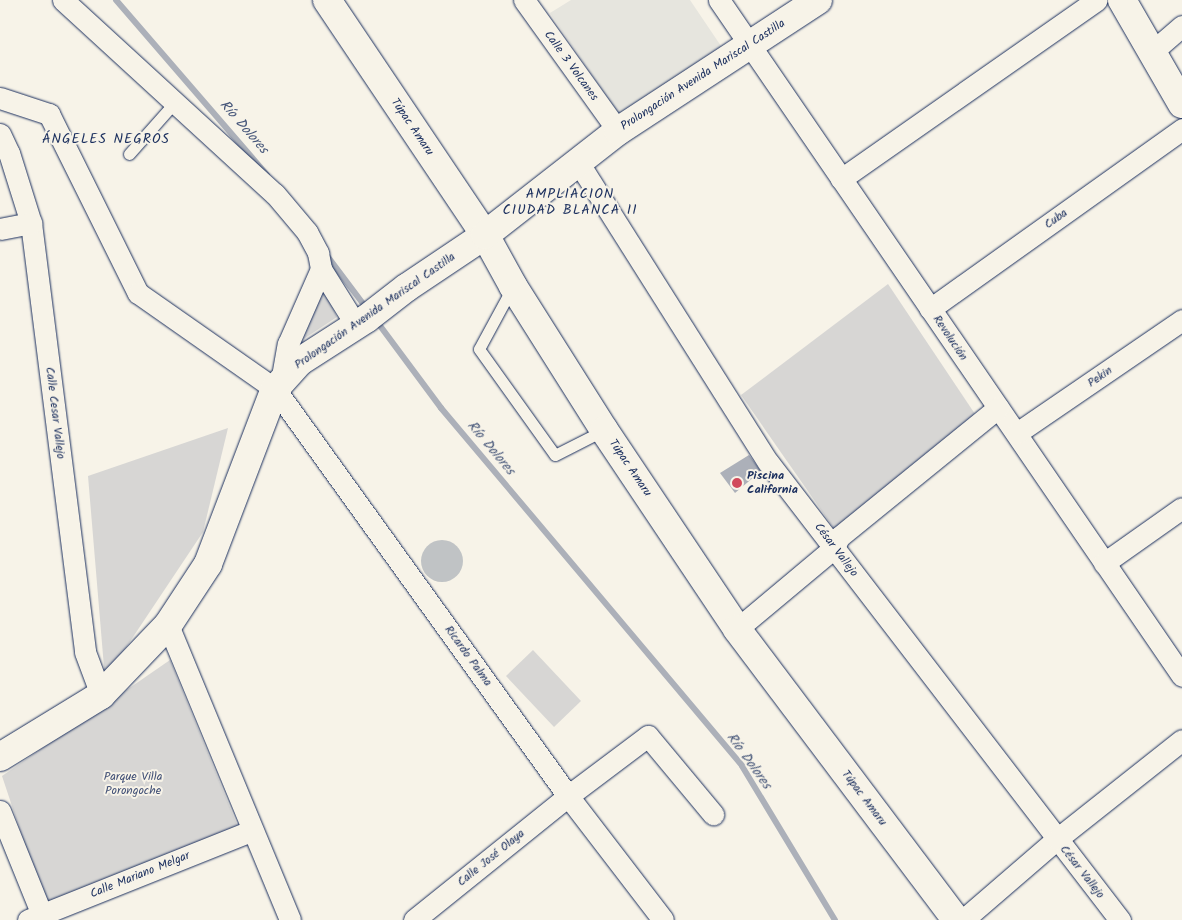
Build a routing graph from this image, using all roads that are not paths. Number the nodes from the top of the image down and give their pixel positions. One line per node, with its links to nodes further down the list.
1 (63, 0): 12 (street)
2 (327, 0): 22 (main road, Túpac Amaru)
3 (524, 0): 15 (street, Calle 3 Volcanes)
4 (718, 0): 9 (street, Revolución)
5 (818, 0): 9 (main road, Prolongación Avenida Mariscal Castilla)
6 (1097, 0): 19 (street)
7 (1122, 0): 10 (main road)
8 (1182, 26): 10 (street)
9 (749, 45): 15 (main road, Prolongación Avenida Mariscal Castilla); 19 (street, Revolución)
10 (1153, 51): 13 (main road)
11 (0, 98): 28 (street, Ricardo Palma)
12 (175, 102): 17 (lane); 23 (street)
13 (1182, 104)
14 (1182, 129): 25 (street, Cuba)
15 (618, 131): 18 (main road, Prolongación Avenida Mariscal Castilla)
16 (0, 134): 20 (street, Calle Cesar Vallejo)
17 (129, 154)
18 (578, 162): 22 (main road, Prolongación Avenida Mariscal Castilla); 33 (street, César Vallejo)
19 (841, 179): 25 (street, Revolución)
20 (31, 223): 21 (street); 38 (street, Calle Cesar Vallejo)
21 (0, 229)
22 (485, 234): 24 (main road, Túpac Amaru); 27 (main road, Prolongación Avenida Mariscal Castilla)
23 (321, 270): 27 (street); 28 (street)
24 (513, 286): 30 (main road, Túpac Amaru); 30 (lane)
25 (930, 309): 29 (street, Revolución)
26 (1182, 320): 31 (street, Pekin)
27 (361, 322): 28 (main road, Prolongación Avenida Mariscal Castilla)
28 (278, 385): 35 (main road, Prolongación Avenida Mariscal Castilla); 41 (street, Ricardo Palma)
29 (998, 408): 31 (street, Revolución); 33 (street)
30 (604, 430): 36 (main road, Túpac Amaru)
31 (1017, 433): 34 (street, Revolución)
32 (1182, 508): 34 (street)
33 (834, 548): 36 (street); 45 (street, César Vallejo)
34 (1104, 563): 37 (street, Revolución)
35 (168, 625): 38 (main road, Prolongación Avenida Mariscal Castilla); 44 (street)
36 (737, 629): 50 (main road, Túpac Amaru)
37 (1182, 676)
38 (101, 695): 40 (main road, Prolongación Avenida Mariscal Castilla)
39 (1182, 740): 45 (street)
40 (0, 757)
41 (568, 796): 43 (street, Calle José Olaya); 46 (street, Calle José Olaya); 49 (street, Ricardo Palma)
42 (0, 811): 47 (street)
43 (713, 814)
44 (253, 830): 47 (street, Calle Mariano Melgar); 48 (street)
45 (1057, 839): 51 (street); 52 (street, César Vallejo)
46 (424, 917)
47 (38, 918)
48 (290, 920)
49 (664, 920)
50 (956, 920)
51 (963, 920)
52 (1120, 920)

